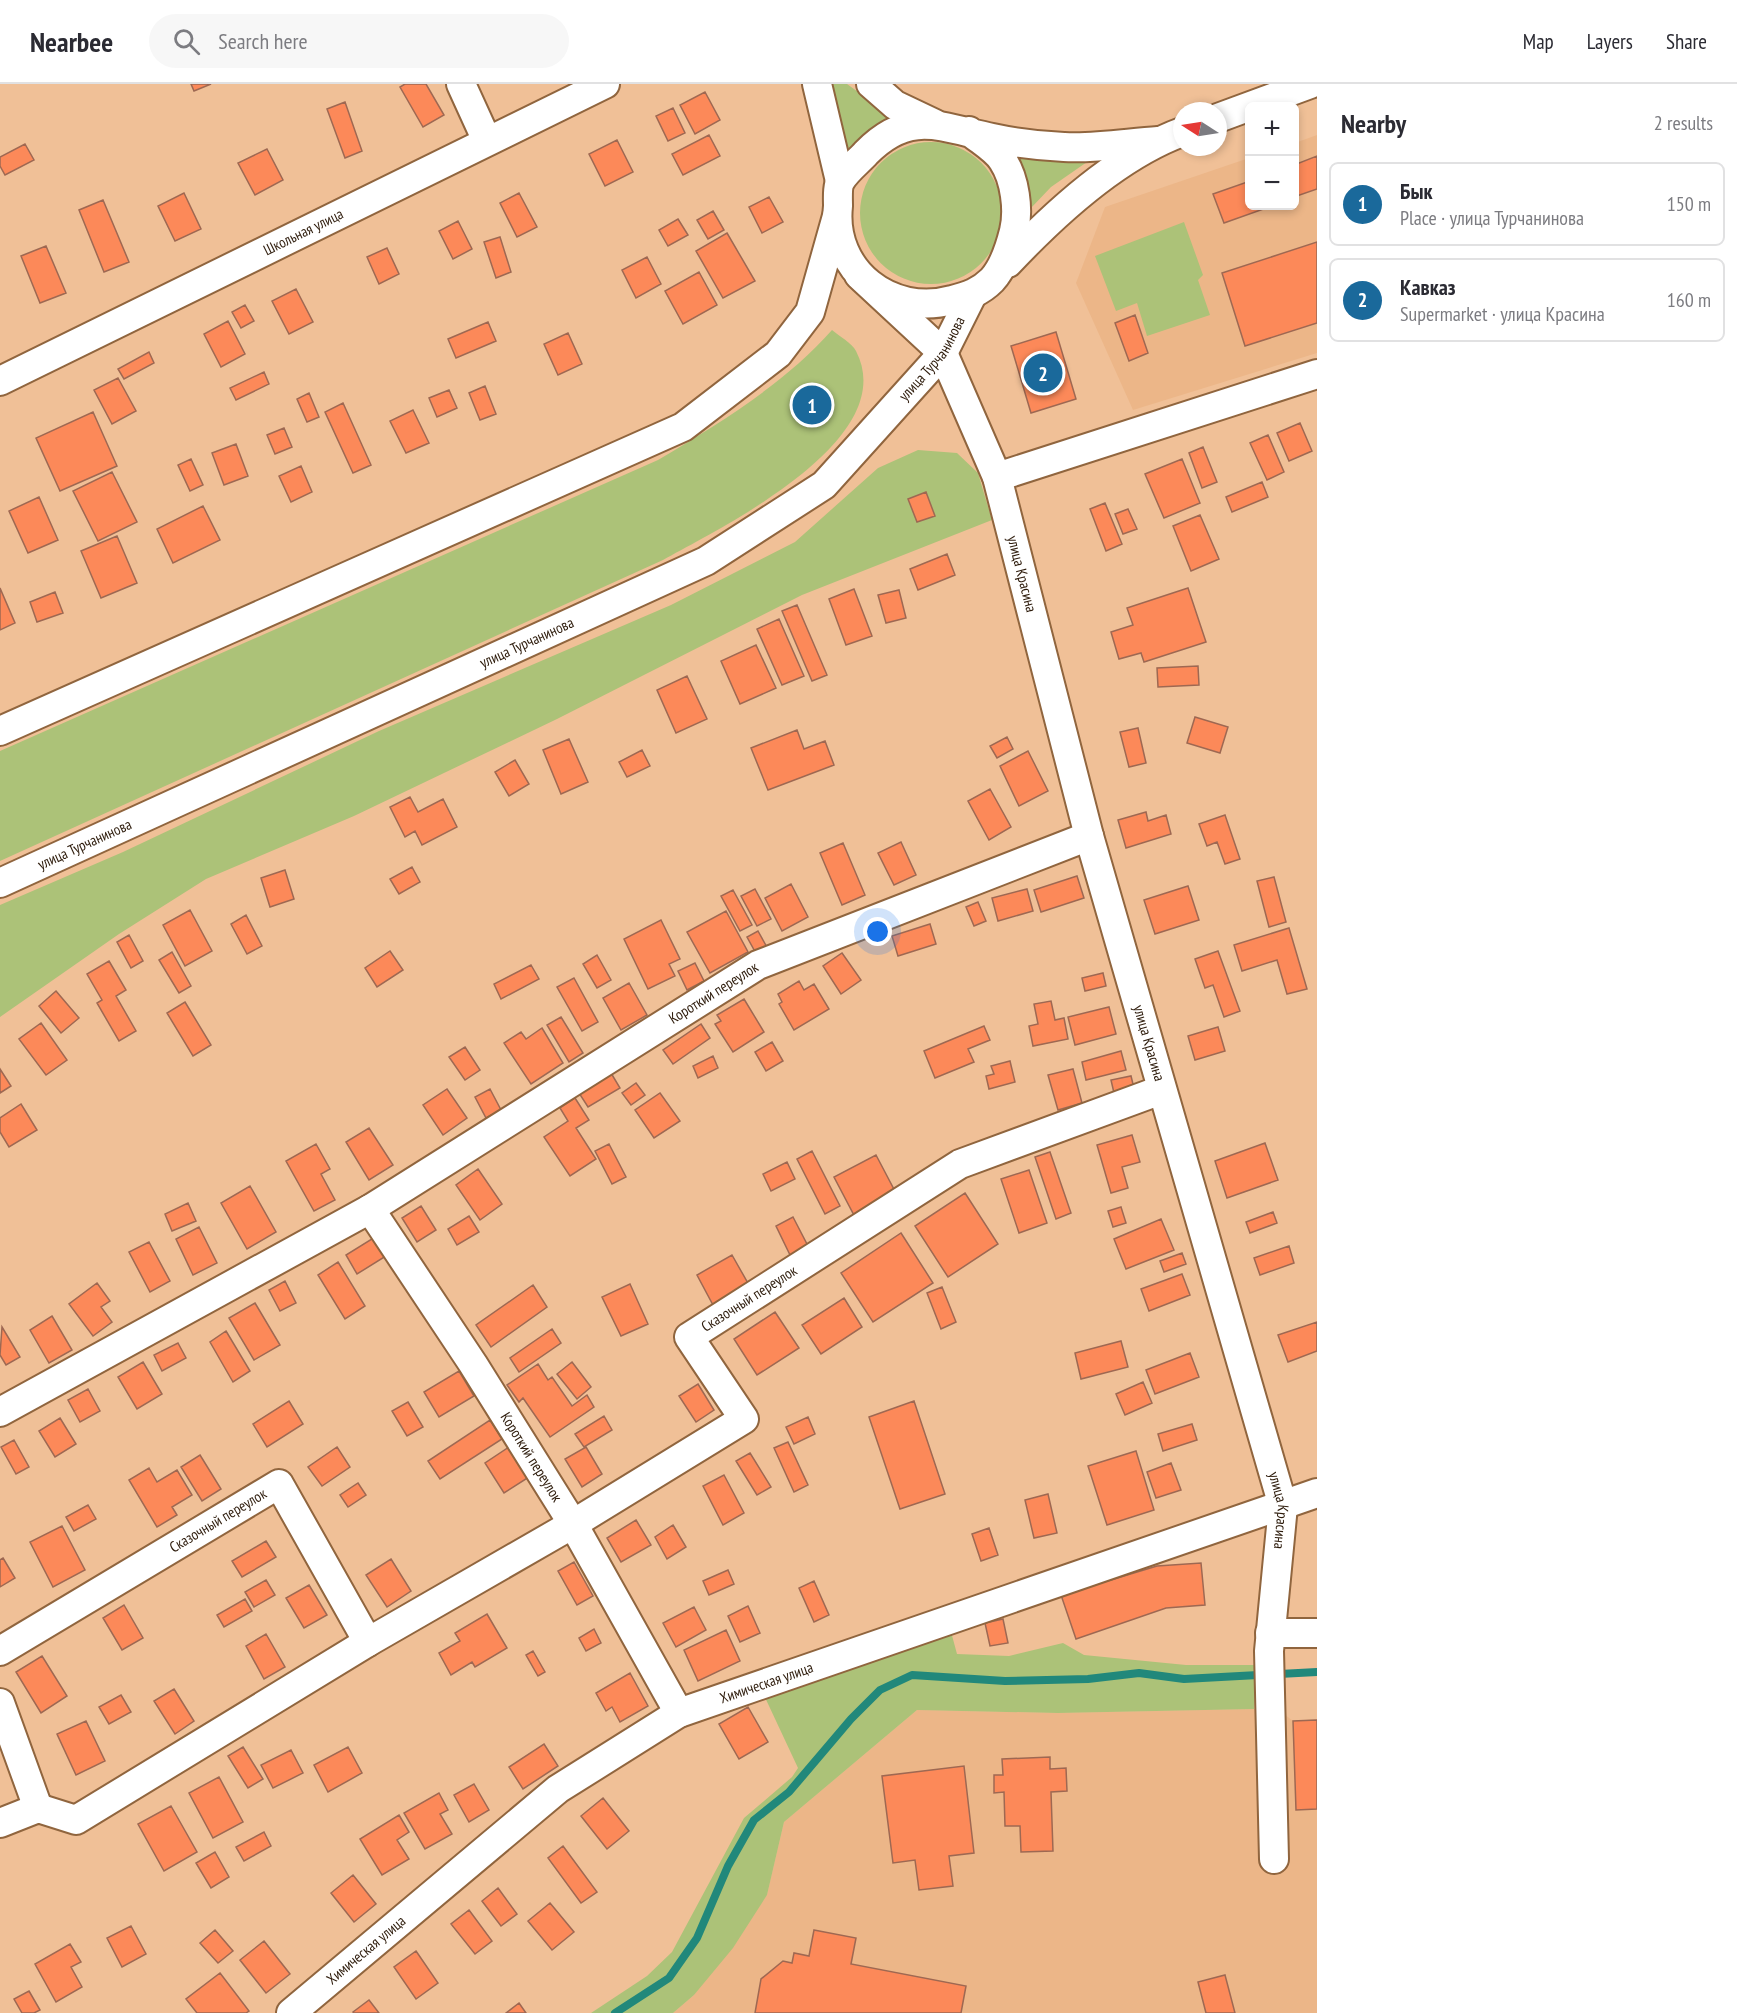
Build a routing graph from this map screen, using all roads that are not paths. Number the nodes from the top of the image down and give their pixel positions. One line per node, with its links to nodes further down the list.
1 (461, 84): 10 (street)
2 (605, 84): 10 (street, Школьная улица)
3 (817, 84): 11 (street)
4 (871, 84): 7 (street)
5 (1310, 84): 6 (street)
6 (1227, 115)
7 (935, 123): 8 (street); 11 (street)
8 (969, 131): 9 (street); 14 (street)
9 (1170, 136): 14 (street)
10 (487, 141): 18 (street, Школьная улица)
11 (840, 181): 12 (street)
12 (837, 216): 13 (street); 20 (street)
13 (859, 275): 15 (street); 16 (street, улица Красина)
14 (994, 278): 15 (street)
15 (972, 295): 16 (street, улица Турчанинова)
16 (944, 353): 19 (street, улица Красина); 22 (street, улица Турчанинова)
17 (1317, 374): 19 (street)
18 (0, 381)
19 (996, 477): 21 (street, улица Красина)
20 (0, 731)
21 (1089, 836): 23 (street, улица Красина); 24 (street, Короткий переулок)
22 (0, 883)
23 (1161, 1090): 27 (street, улица Красина); 29 (street, Сказочный переулок)
24 (369, 1209): 25 (street, Короткий переулок); 29 (street, Короткий переулок)
25 (0, 1412)
26 (1317, 1493): 27 (street, Химическая улица)
27 (1282, 1506): 28 (street); 32 (street, улица Красина); 35 (street, Химическая улица)
28 (1317, 1514)
29 (573, 1524): 31 (street, Сказочный переулок); 35 (street, Короткий переулок)
30 (1317, 1633): 32 (street)
31 (368, 1642): 33 (street, Сказочный переулок); 36 (street, Сказочный переулок)
32 (1270, 1642): 38 (street, улица Красина)
33 (0, 1651)
34 (0, 1703): 36 (street)
35 (679, 1713): 39 (street, Химическая улица)
36 (38, 1808): 37 (street)
37 (0, 1823)
38 (1274, 1859)
39 (291, 2013)

